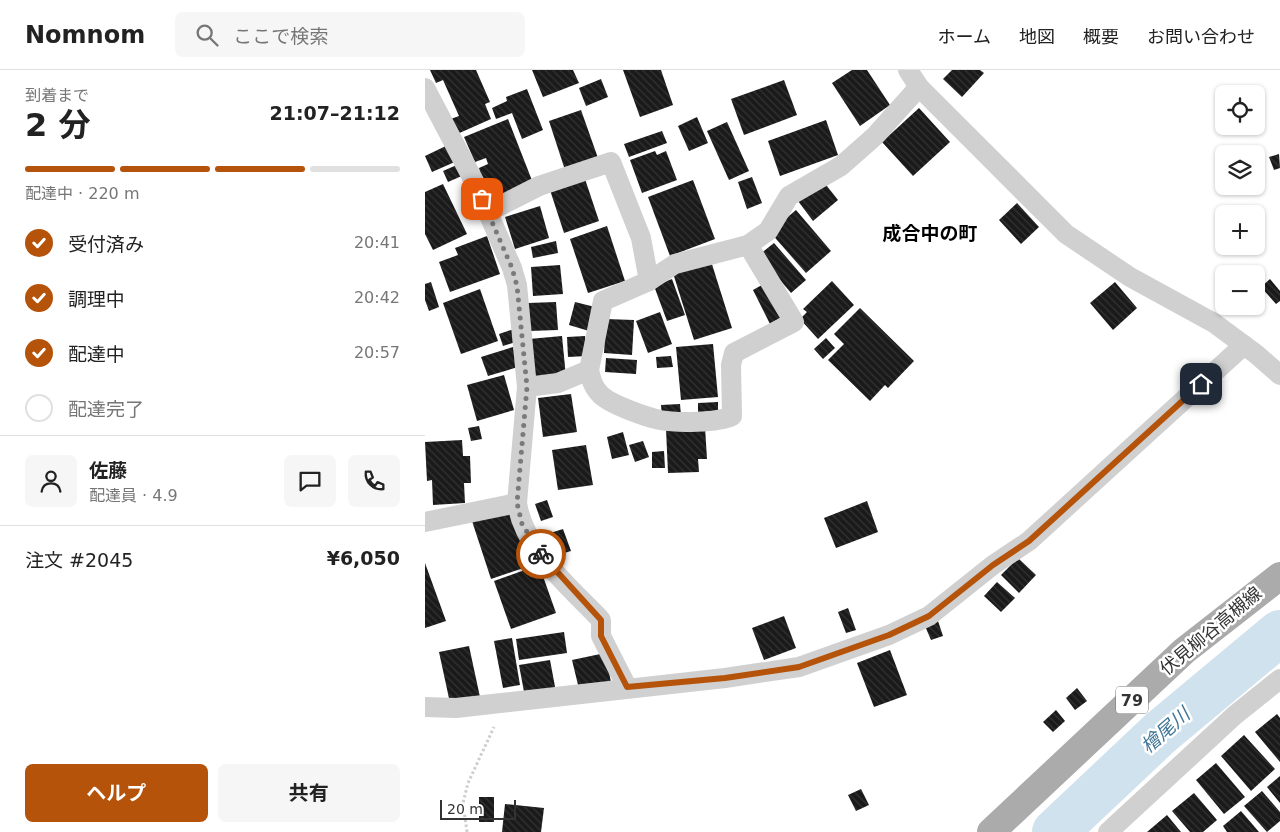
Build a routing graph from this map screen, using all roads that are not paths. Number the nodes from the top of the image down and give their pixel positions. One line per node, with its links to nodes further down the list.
1 (908, 70): 2 (street)
2 (919, 87): 5 (street); 7 (street)
3 (425, 88): 4 (street)
4 (488, 212): 6 (street); 10 (street)
5 (748, 245): 6 (street); 8 (street)
6 (649, 281): 8 (street)
7 (1244, 345): 9 (street); 15 (street)
8 (589, 370): 10 (street)
9 (1280, 375)
10 (527, 387): 11 (street)
11 (517, 503): 12 (street); 15 (street)
12 (425, 522)
13 (1280, 576): 17 (main road, 伏見柳谷高槻線 / 79)
14 (1280, 679): 18 (street)
15 (627, 687): 16 (street)
16 (425, 707)
17 (991, 832)
18 (1108, 832)

